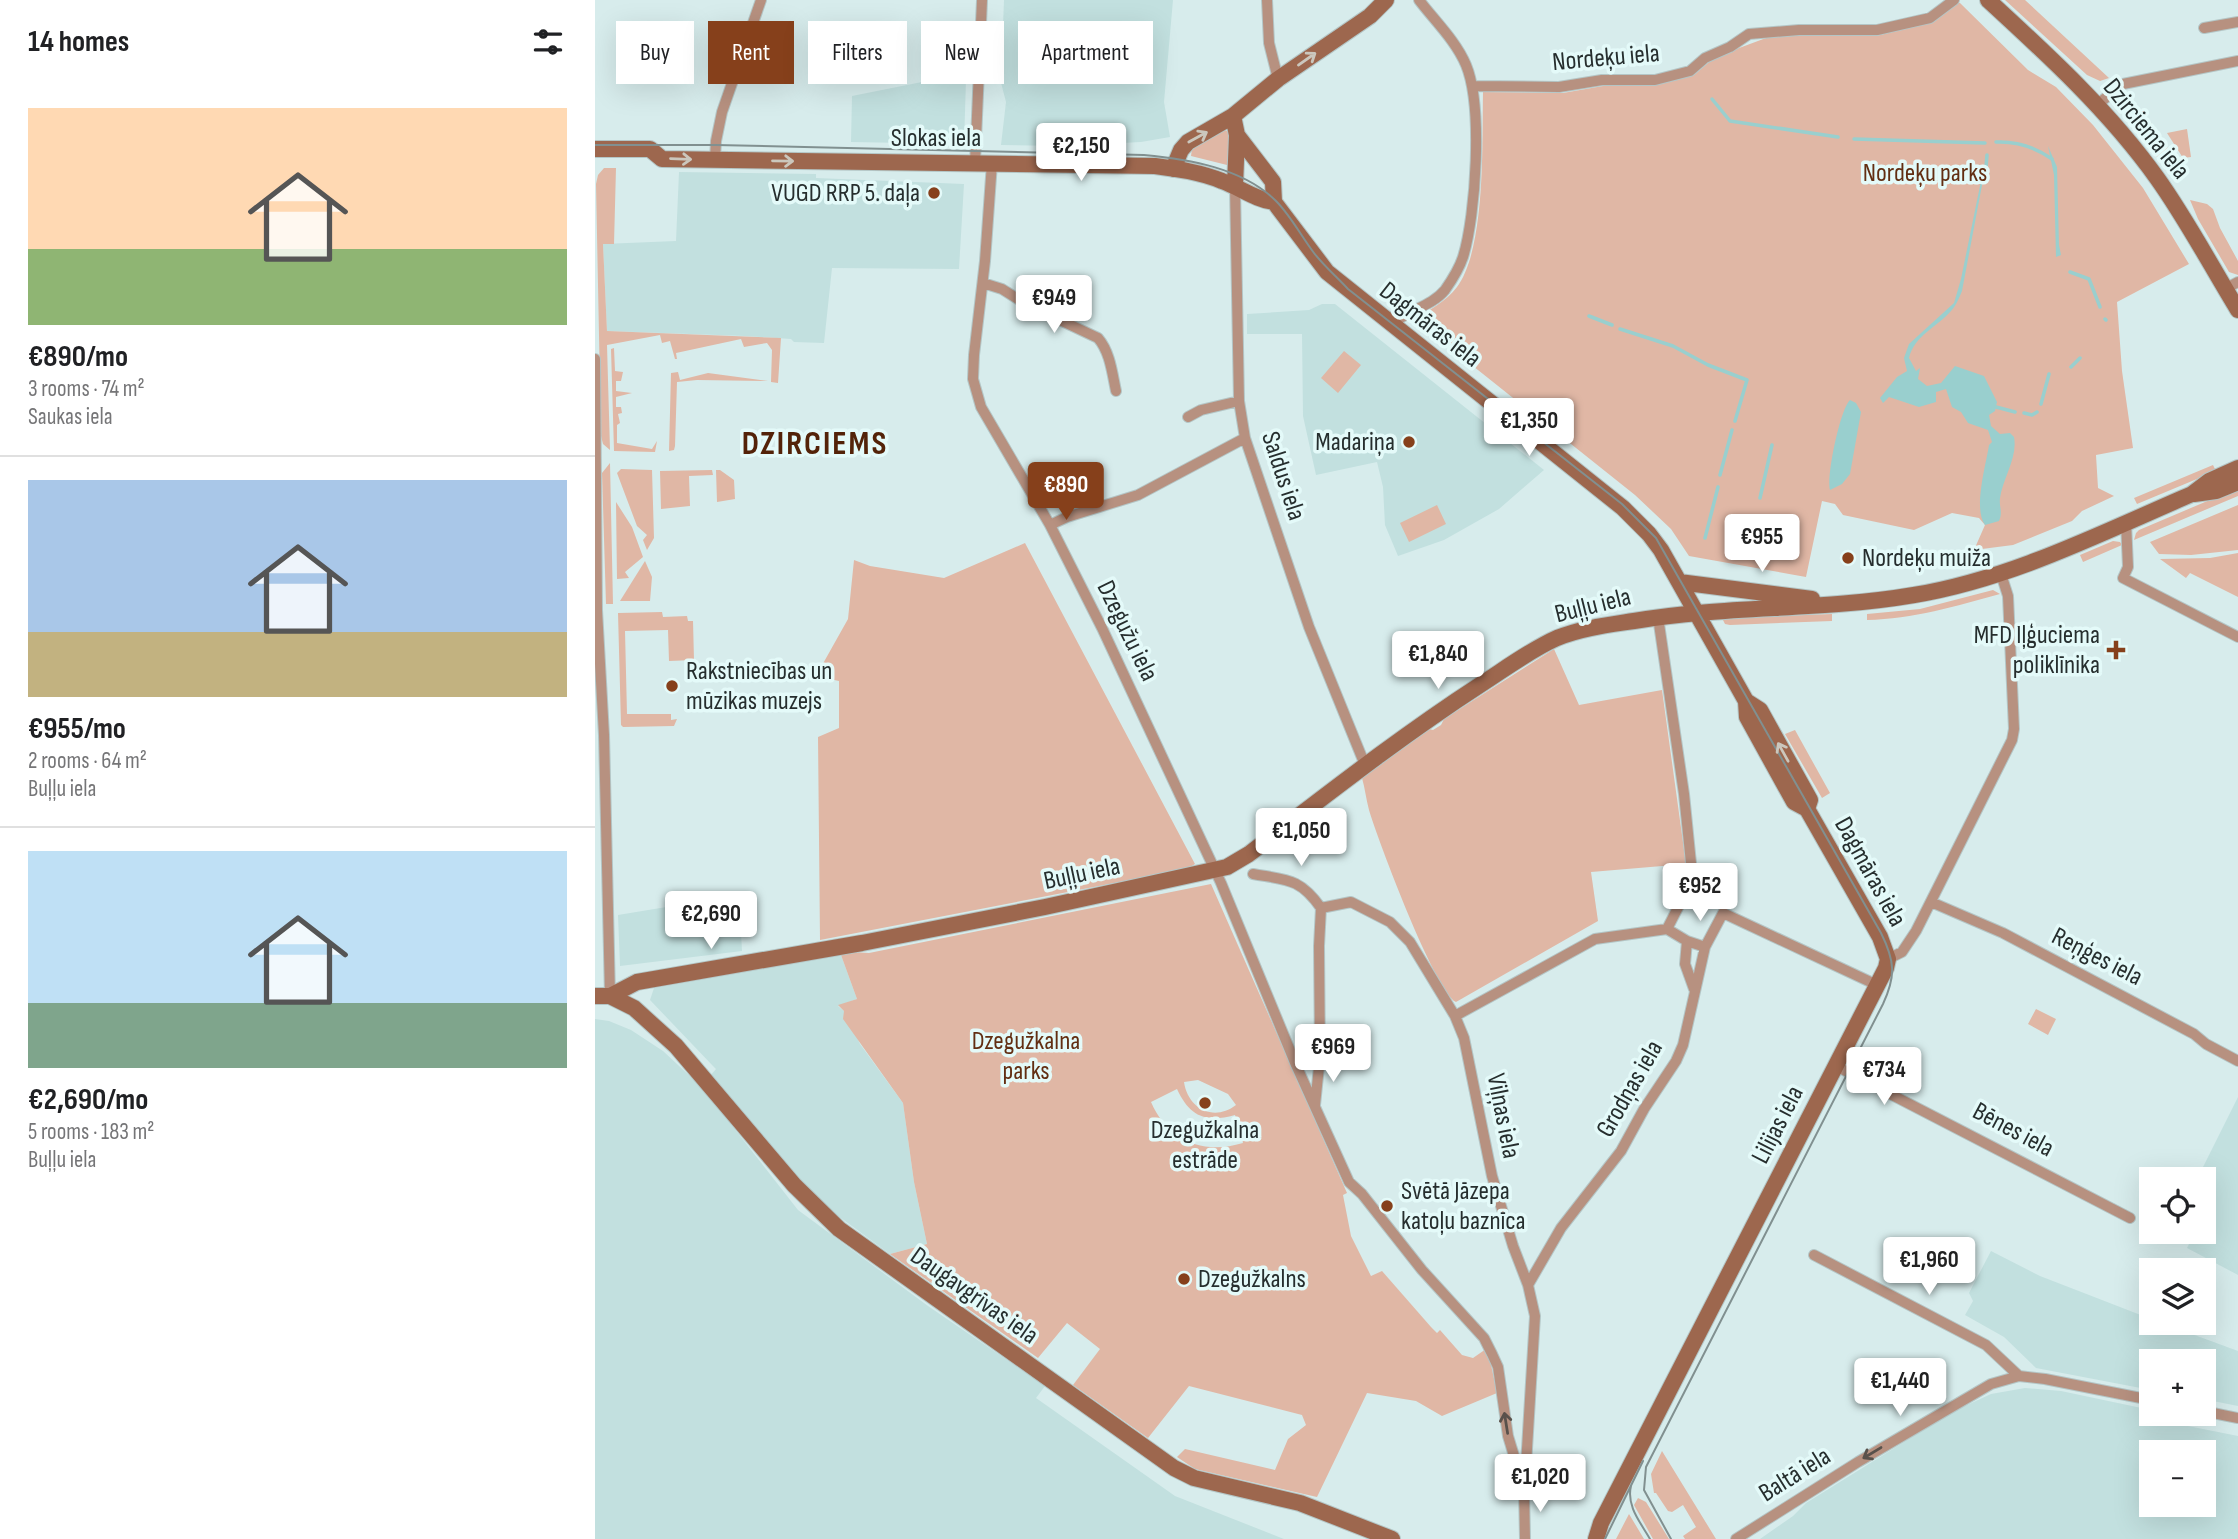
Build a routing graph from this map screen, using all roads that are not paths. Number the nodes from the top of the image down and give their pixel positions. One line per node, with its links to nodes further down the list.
1 (761, 0): 17 (street)
2 (982, 0): 18 (street)
3 (1267, 0): 11 (street)
4 (1386, 0): 11 (street, one-way to 4)
5 (1419, 0): 12 (street)
6 (1954, 0): 12 (street, Nordeķu iela)
7 (1988, 0): 13 (street, Dzirciema iela)
8 (2238, 22): 9 (street)
9 (2204, 28)
10 (2238, 61): 13 (street)
11 (1278, 79): 14 (street)
12 (1472, 86): 26 (street)
13 (2098, 104): 24 (street, Dzirciema iela)
14 (1233, 116): 15 (street, Dagmāras iela); 20 (street, one-way to 14)
15 (1237, 135): 21 (street); 22 (street, Dagmāras iela)
16 (595, 149): 17 (street, Slokas iela, one-way to 17)
17 (715, 160): 18 (street, Slokas iela, one-way to 18)
18 (975, 163): 19 (street, Slokas iela)
19 (992, 163): 20 (street, Slokas iela); 23 (street, Dzegužu iela)
20 (1173, 169): 21 (street)
21 (1235, 186): 22 (street); 29 (street, Saldus iela)
22 (1274, 202): 26 (street, Dagmāras iela)
23 (983, 283): 28 (street); 36 (street, Dzegužu iela)
24 (2232, 285): 25 (street, Dzirciema iela)
25 (2238, 310)
26 (1391, 325): 38 (street, Dagmāras iela)
27 (595, 359): 54 (street)
28 (1116, 391)
29 (1239, 401): 30 (street); 31 (street, Saldus iela)
30 (1188, 417)
31 (1245, 438): 36 (street); 43 (street, Saldus iela)
32 (2238, 468): 34 (street, Buļļu iela)
33 (2238, 482): 34 (street, Buļļu iela)
34 (2192, 494): 35 (street, Buļļu iela)
35 (2126, 522): 37 (street, Buļļu iela); 42 (street)
36 (1050, 525): 44 (street, Dzegužu iela)
37 (2001, 574): 39 (street, Buļļu iela); 46 (street, Lilijas iela)
38 (1679, 582): 39 (street); 40 (street, Dagmāras iela)
39 (1836, 604): 40 (street, Buļļu iela)
40 (1696, 613): 41 (street, Buļļu iela); 51 (street, Dagmāras iela)
41 (1658, 617): 43 (street, Buļļu iela); 48 (street)
42 (2238, 637)
43 (1364, 765): 44 (street, Buļļu iela)
44 (1215, 870): 54 (street, Buļļu iela); 58 (street, Dzegužu iela)
45 (1253, 874): 47 (street)
46 (1931, 902): 51 (street, Lilijas iela); 56 (street, Reņģes iela)
47 (1321, 908): 55 (street, Viļņas iela); 58 (street)
48 (1667, 929): 49 (street); 55 (street)
49 (1687, 941): 50 (street); 53 (street, Grodņas iela)
50 (1706, 947): 52 (street); 53 (street)
51 (1888, 959): 52 (street, Lilijas iela)
52 (1877, 985): 57 (street, Lilijas iela)
53 (1694, 989): 61 (street, Grodņas iela)
54 (603, 996): 67 (street, Daugavgrīvas iela)
55 (1455, 1016): 61 (street, Viļņas iela)
56 (2238, 1061)
57 (1836, 1066): 59 (street, Bēnes iela); 69 (street, Lilijas iela)
58 (1315, 1108): 66 (street, Dzegužu iela, one-way to 58)
59 (2130, 1218)
60 (1814, 1255): 62 (street)
61 (1528, 1285): 66 (street, Viļņas iela)
62 (2019, 1376): 63 (street, Baltā iela); 70 (street, Baltā iela, one-way to 70)
63 (2139, 1398)
64 (2216, 1414): 65 (street)
65 (2238, 1418)
66 (1524, 1489): 68 (street)
67 (1392, 1539)
68 (1525, 1539)
69 (1596, 1539)
70 (1736, 1539)

